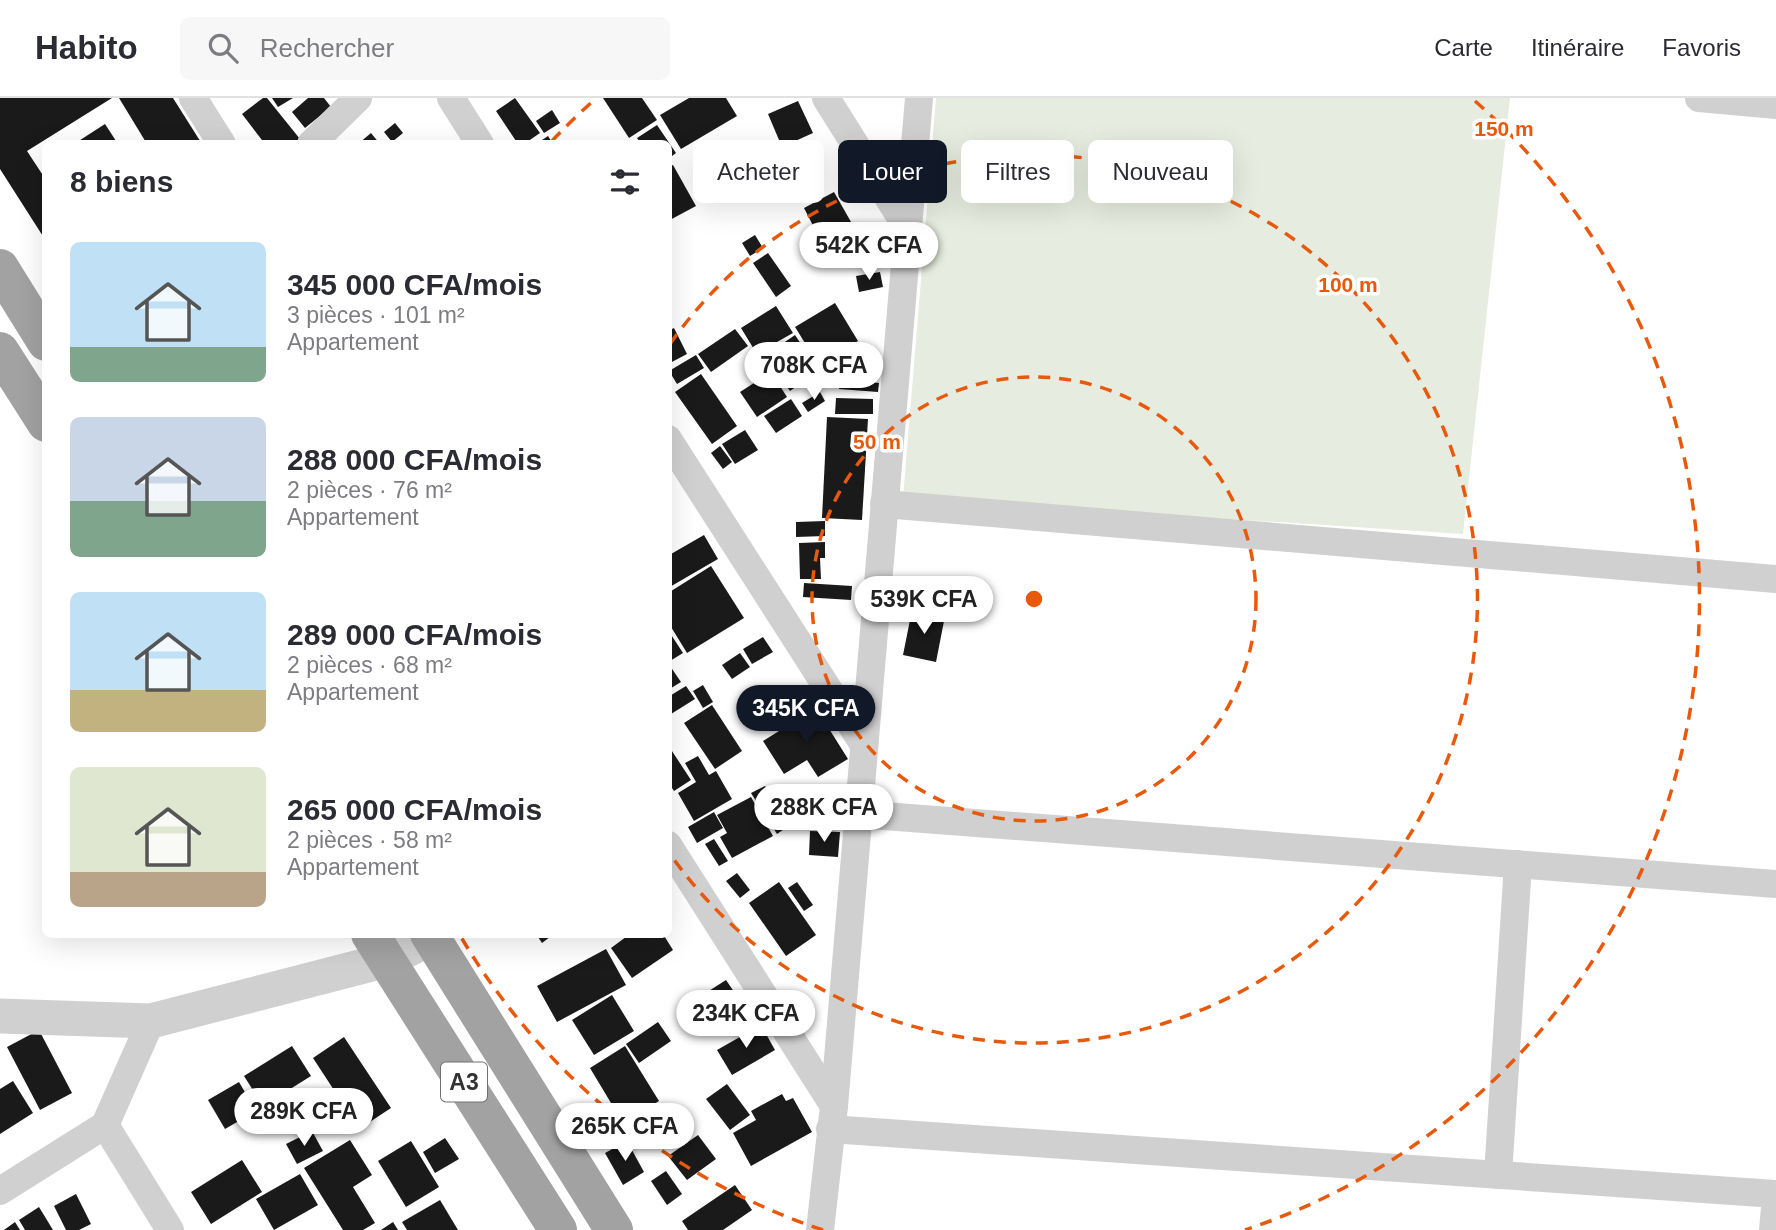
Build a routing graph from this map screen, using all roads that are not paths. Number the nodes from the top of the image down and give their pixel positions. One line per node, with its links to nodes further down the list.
1 (193, 98): 8 (street)
2 (358, 98): 9 (street)
3 (451, 98): 10 (street)
4 (826, 98): 11 (street)
5 (919, 98): 11 (street)
6 (1699, 98): 7 (street)
7 (1776, 105)
8 (219, 140)
9 (315, 140)
10 (477, 140)
11 (908, 229): 17 (street)
12 (0, 268): 13 (highway)
13 (42, 336)
14 (14, 362): 15 (highway)
15 (42, 415)
16 (672, 445): 19 (street)
17 (884, 504): 18 (street); 19 (street)
18 (1776, 579)
19 (864, 745): 20 (street)
20 (858, 814): 22 (street); 29 (street)
21 (672, 852): 29 (street)
22 (1518, 864): 23 (street); 31 (street)
23 (1776, 884)
24 (421, 938): 26 (street)
25 (431, 938): 36 (highway, A3)
26 (379, 947): 28 (street); 35 (highway, A3)
27 (0, 1016): 28 (street)
28 (151, 1021): 30 (street)
29 (832, 1118): 31 (street); 37 (street)
30 (105, 1125): 32 (street); 34 (street)
31 (1498, 1175): 33 (street)
32 (0, 1192)
33 (1776, 1196): 38 (street)
34 (170, 1230)
35 (558, 1230)
36 (614, 1230)
37 (820, 1230)
38 (1773, 1230)

